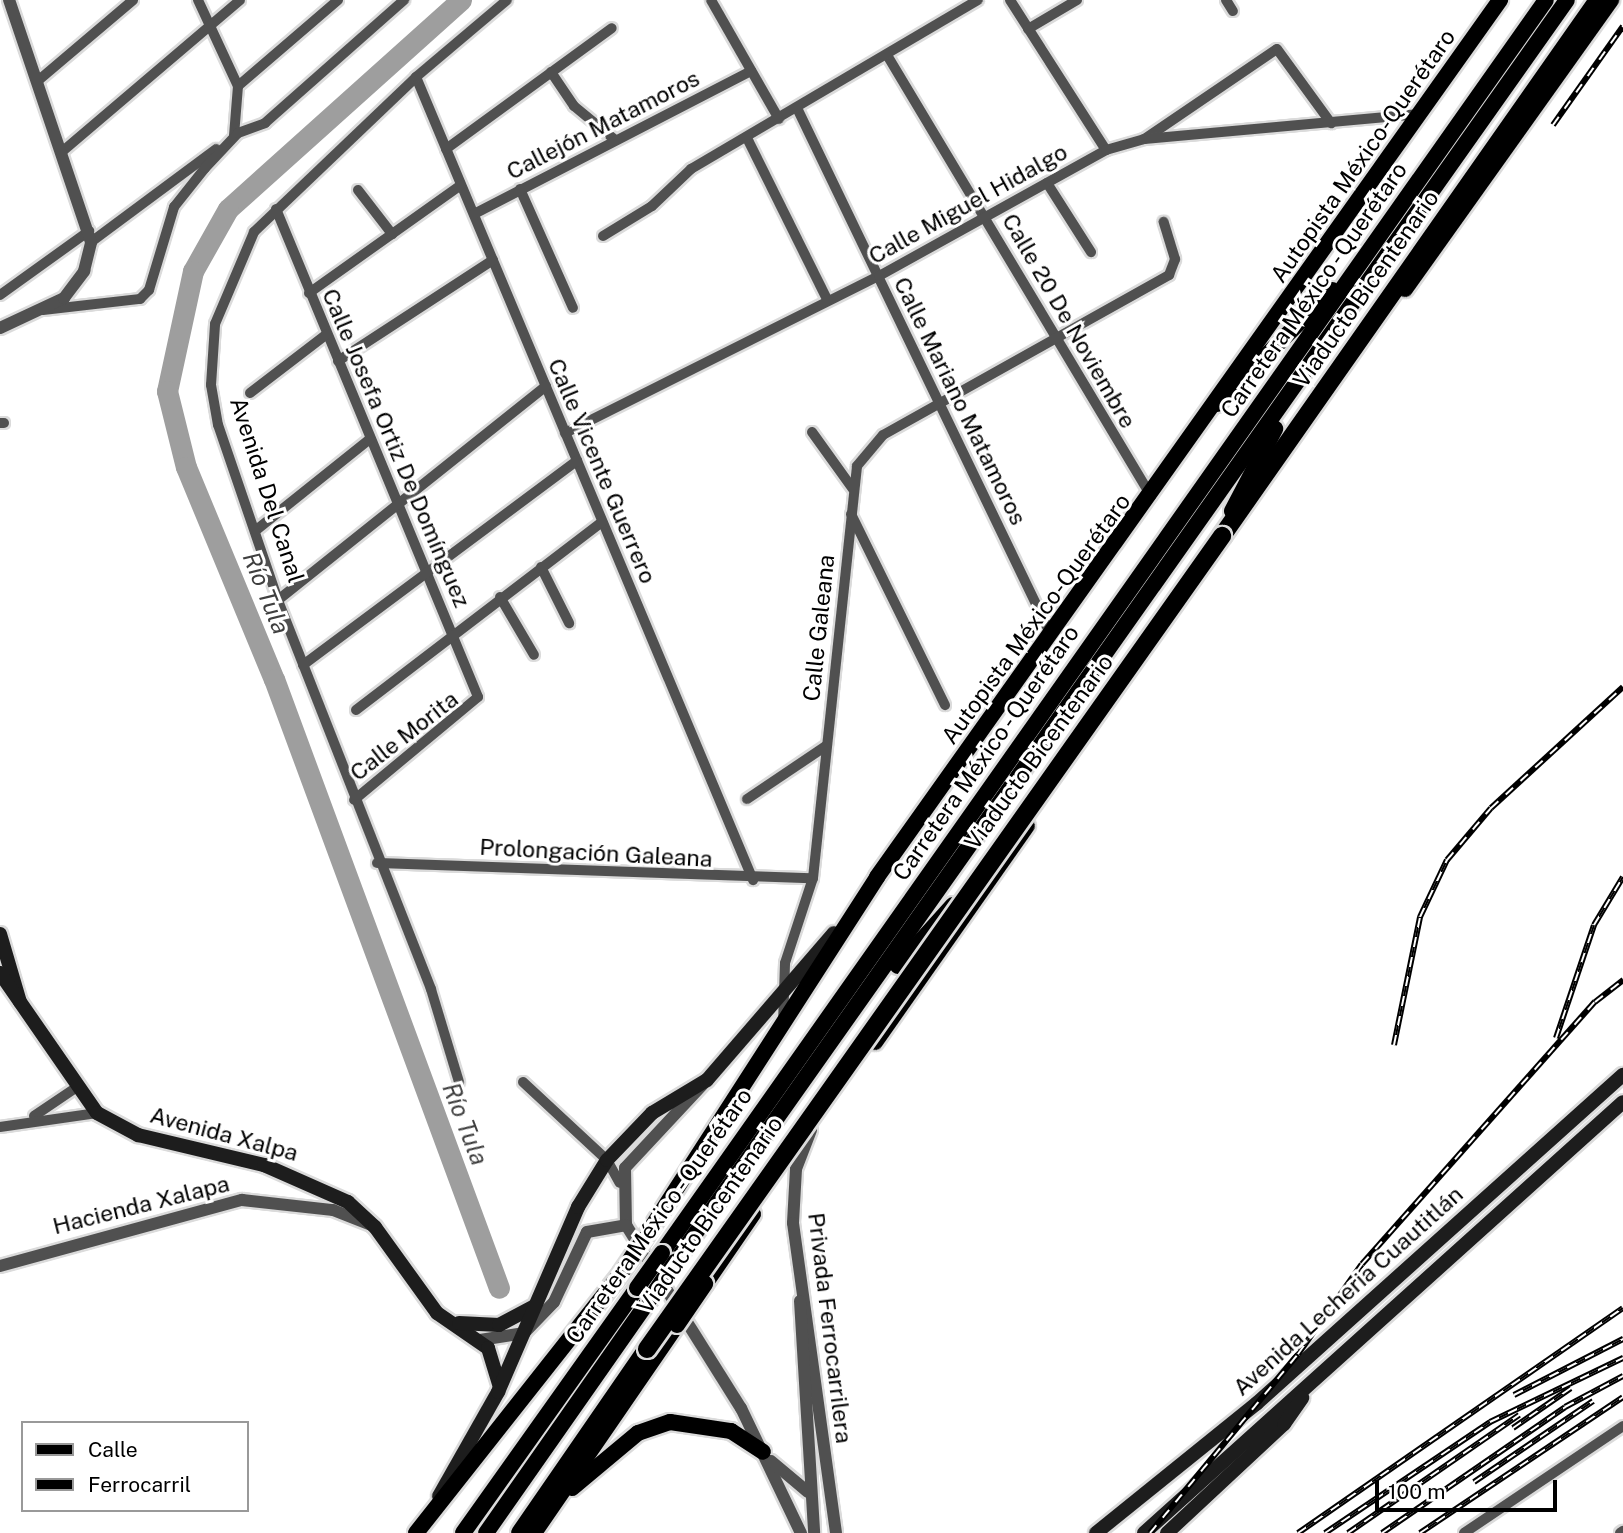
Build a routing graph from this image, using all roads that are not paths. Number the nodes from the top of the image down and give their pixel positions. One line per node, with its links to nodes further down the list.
1 (9, 0): 26 (street)
2 (133, 0): 26 (street)
3 (198, 0): 19 (street)
4 (240, 0): 19 (street)
5 (338, 0): 27 (street)
6 (404, 0): 32 (street)
7 (507, 0): 25 (street, Avenida Del Canal)
8 (711, 0): 23 (street)
9 (978, 0): 22 (street)
10 (1010, 0): 21 (street)
11 (1077, 0): 21 (street)
12 (1226, 0): 18 (street)
13 (1500, 0): 29 (main road, Autopista México-Querétaro)
14 (1546, 0): 51 (main road, Carretera México - Querétaro)
15 (1567, 0): 63 (main road, Carretera México - Querétaro)
16 (1598, 0): 80 (highway, Viaducto Bicentenario, bridge)
17 (1611, 0): 80 (main road)
18 (1233, 11)
19 (208, 24): 27 (street); 37 (street)
20 (612, 28): 24 (street)
21 (1028, 29): 38 (street)
22 (887, 55): 28 (street); 45 (street, Calle 20 De Noviembre)
23 (751, 71): 30 (street); 34 (street, Callejón Matamoros)
24 (551, 72): 34 (street); 36 (street)
25 (416, 77): 36 (street, Calle Vicente Guerrero); 43 (street, Avenida Del Canal)
26 (40, 79): 37 (street)
27 (238, 86): 32 (street)
28 (797, 108): 30 (street); 53 (street, Calle Mariano Matamoros)
29 (1421, 114): 31 (street, Calle Miguel Hidalgo); 67 (main road, Autopista México-Querétaro)
30 (779, 119): 33 (street)
31 (1331, 123): 35 (street, Calle Miguel Hidalgo); 35 (street)
32 (237, 133): 48 (street); 58 (street)
33 (747, 138): 49 (street); 56 (street)
34 (614, 139): 42 (street, Callejón Matamoros)
35 (1144, 139): 38 (street, Calle Miguel Hidalgo)
36 (446, 149): 40 (street, Calle Vicente Guerrero)
37 (64, 150): 48 (street)
38 (1106, 150): 39 (street, Calle Miguel Hidalgo)
39 (1047, 183): 45 (street, Calle Miguel Hidalgo); 50 (street)
40 (461, 185): 44 (street, Calle Vicente Guerrero); 47 (street)
41 (358, 190): 47 (street)
42 (520, 190): 44 (street, Callejón Matamoros); 57 (street)
43 (276, 209): 54 (street, Calle Josefa Ortiz De Domínguez); 77 (street, Avenida Del Canal)
44 (474, 214): 52 (street, Calle Vicente Guerrero)
45 (986, 217): 53 (street, Calle Miguel Hidalgo); 61 (street, Calle 20 De Noviembre)
46 (1164, 222): 61 (street, Calle Galeana)
47 (392, 234): 54 (street)
48 (90, 236): 55 (street); 58 (street)
49 (603, 236)
50 (1091, 252)
51 (1364, 259): 67 (main road); 119 (main road, Carretera México - Querétaro)
52 (493, 260): 62 (street); 64 (street, Calle Vicente Guerrero)
53 (878, 276): 56 (street, Calle Miguel Hidalgo); 66 (street, Calle Mariano Matamoros)
54 (309, 293): 60 (street, Calle Josefa Ortiz De Domínguez)
55 (0, 295)
56 (827, 299): 69 (street, Calle Miguel Hidalgo)
57 (573, 308)
58 (28, 311): 59 (street)
59 (0, 328)
60 (327, 334): 62 (street, Calle Josefa Ortiz De Domínguez); 65 (street)
61 (1055, 340): 66 (street, Calle Galeana); 73 (street, Calle 20 De Noviembre)
62 (338, 360): 70 (street, Calle Josefa Ortiz De Domínguez)
63 (1304, 374): 80 (main road); 103 (main road, Carretera México - Querétaro)
64 (546, 386): 69 (street, Calle Vicente Guerrero); 74 (street)
65 (250, 393)
66 (939, 403): 72 (street, Calle Galeana); 85 (street, Calle Mariano Matamoros)
67 (1217, 404): 73 (main road, Autopista México-Querétaro)
68 (812, 432): 72 (street)
69 (565, 433): 71 (street, Calle Vicente Guerrero)
70 (370, 439): 74 (street, Calle Josefa Ortiz De Domínguez); 77 (street)
71 (577, 461): 76 (street, Calle Vicente Guerrero); 79 (street)
72 (853, 489): 75 (street, Calle Galeana)
73 (1152, 498): 85 (main road, Autopista México-Querétaro)
74 (397, 499): 79 (street, Calle Josefa Ortiz De Domínguez); 82 (street)
75 (850, 512): 89 (street); 91 (street, Calle Galeana)
76 (602, 522): 78 (street); 98 (street, Calle Vicente Guerrero)
77 (255, 531): 82 (street, Avenida Del Canal)
78 (541, 567): 81 (street); 83 (street)
79 (427, 568): 84 (street, Calle Josefa Ortiz De Domínguez); 87 (street)
80 (1188, 589): 94 (main road); 136 (highway, Viaducto Bicentenario, bridge)
81 (500, 597): 84 (street); 86 (street)
82 (278, 600): 87 (street, Avenida Del Canal)
83 (569, 623)
84 (453, 632): 88 (street, Calle Josefa Ortiz De Domínguez); 90 (street)
85 (1051, 635): 96 (main road, Autopista México-Querétaro)
86 (534, 655)
87 (303, 665): 93 (street, Avenida Del Canal)
88 (478, 701): 93 (street, Calle Morita)
89 (945, 705)
90 (356, 710)
91 (826, 746): 92 (street); 97 (street, Calle Galeana)
92 (747, 799)
93 (354, 800): 95 (street, Avenida Del Canal)
94 (1034, 816): 103 (main road); 114 (main road)
95 (377, 863): 98 (street, Prolongación Galeana); 107 (street, Avenida Del Canal)
96 (877, 877): 101 (main road); 104 (main road, Autopista México-Querétaro)
97 (813, 878): 98 (street, Prolongación Galeana); 101 (street, Calle Galeana)
98 (753, 880)
99 (0, 934): 102 (main road, Avenida Xalpa)
100 (0, 973): 102 (main road, Avenida Xalpa)
101 (779, 1003): 104 (street, Calle Galeana); 106 (main road)
102 (21, 1007): 109 (main road, Avenida Xalpa)
103 (851, 1017): 119 (main road, Carretera México - Querétaro)
104 (783, 1025): 133 (main road, Autopista México-Querétaro, bridge)
105 (1623, 1075): 141 (main road, Avenida Lecheria Cuautitlán)
106 (707, 1080): 115 (main road); 116 (street)
107 (459, 1082)
108 (523, 1083): 115 (street)
109 (77, 1087): 111 (main road, Avenida Xalpa); 112 (street)
110 (1623, 1102): 127 (main road, Avenida Lecheria Cuautitlán)
111 (97, 1113): 112 (street); 118 (main road, Avenida Xalpa)
112 (31, 1118): 113 (street)
113 (0, 1127)
114 (811, 1130): 121 (street, Privada Ferrocarrilera); 132 (main road, bridge)
115 (607, 1160): 116 (street); 123 (main road)
116 (621, 1183): 117 (street)
117 (626, 1225): 125 (street); 130 (street)
118 (375, 1227): 120 (street, Hacienda Xalapa); 124 (main road, Avenida Xalpa)
119 (668, 1258): 122 (main road, Carretera México - Querétaro, bridge)
120 (0, 1266)
121 (803, 1276): 131 (street); 140 (street, Privada Ferrocarrilera)
122 (643, 1294): 134 (main road, Carretera México - Querétaro); 135 (main road, Carretera México - Querétaro)
123 (534, 1306): 124 (main road); 125 (main road)
124 (454, 1323): 126 (main road, Avenida Xalpa)
125 (524, 1333): 126 (street); 128 (main road)
126 (480, 1340): 128 (main road, Avenida Xalpa)
127 (1317, 1378): 142 (main road, Avenida Lecheria Cuautitlán); 143 (main road)
128 (498, 1392): 133 (main road)
129 (1623, 1426): 144 (street)
130 (763, 1452): 131 (street); 132 (main road); 138 (street)
131 (808, 1492): 139 (street)
132 (552, 1506): 137 (main road)
133 (419, 1529)
134 (463, 1533)
135 (486, 1533)
136 (520, 1533)
137 (534, 1533)
138 (801, 1533)
139 (814, 1533)
140 (836, 1533)
141 (1096, 1533)
142 (1144, 1533)
143 (1167, 1533)
144 (1464, 1533)

